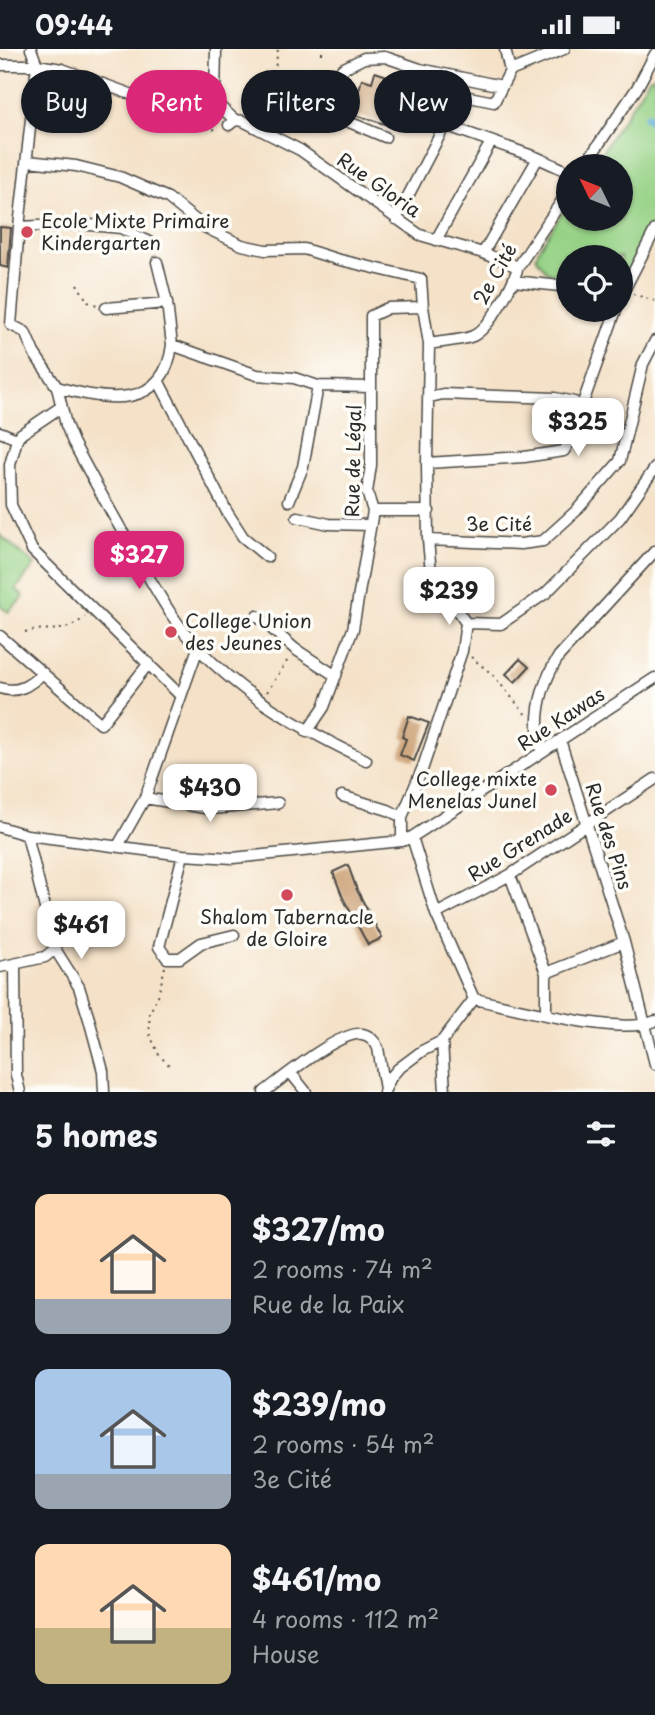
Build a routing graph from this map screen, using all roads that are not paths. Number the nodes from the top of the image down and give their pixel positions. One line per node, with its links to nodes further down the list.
1 (31, 49): 7 (street)
2 (216, 49): 21 (street, Rue Gloria)
3 (505, 49): 8 (street)
4 (564, 49): 8 (street)
5 (654, 51): 16 (street)
6 (0, 65): 7 (street)
7 (37, 65): 10 (street); 18 (street)
8 (510, 71): 9 (street)
9 (502, 86): 11 (street); 14 (street)
10 (126, 92)
11 (472, 99)
12 (441, 133): 21 (street)
13 (467, 133): 15 (street)
14 (385, 137)
15 (491, 142): 17 (street); 24 (street)
16 (592, 154)
17 (538, 158): 19 (street); 26 (street)
18 (27, 161): 22 (street); 33 (street)
19 (556, 166)
20 (556, 210): 28 (street, 2e Cité)
21 (396, 219): 24 (street, Rue Gloria)
22 (19, 227): 25 (street); 36 (street)
23 (655, 230): 29 (street)
24 (436, 240): 26 (street, Rue Gloria)
25 (156, 245)
26 (483, 253): 28 (street, Rue Gloria)
27 (157, 262): 32 (street)
28 (518, 268): 30 (street, 2e Cité)
29 (633, 273)
30 (514, 281): 31 (street); 38 (street, 2e Cité)
31 (556, 286)
32 (167, 303): 34 (street); 39 (street)
33 (423, 307): 38 (street); 43 (street, Rue de Légal)
34 (106, 308)
35 (612, 322): 46 (street)
36 (6, 325): 42 (street)
37 (655, 341): 56 (street, 3e Cité)
38 (429, 342): 44 (street)
39 (172, 345): 40 (street); 41 (street)
40 (159, 382): 42 (street); 58 (street)
41 (318, 386): 43 (street); 51 (street)
42 (57, 387): 45 (street)
43 (371, 387): 52 (street, Rue de Légal)
44 (430, 397): 46 (street); 49 (street)
45 (61, 407): 48 (street); 62 (street)
46 (582, 407): 49 (street)
47 (0, 432): 48 (street)
48 (17, 439): 63 (street)
49 (427, 463): 53 (street)
50 (655, 468): 60 (street)
51 (289, 501)
52 (373, 511): 53 (street); 55 (street, Rue de Légal)
53 (429, 511): 56 (street)
54 (297, 517): 55 (street)
55 (370, 524): 65 (street, Rue de Légal)
56 (428, 540): 60 (street)
57 (655, 551): 71 (street)
58 (267, 557)
59 (257, 616): 65 (street)
60 (466, 623): 77 (street)
61 (0, 636): 64 (street)
62 (198, 648): 68 (street); 69 (street)
63 (149, 663): 64 (street); 68 (street)
64 (43, 673): 67 (street)
65 (337, 676): 69 (street, Rue de Légal)
66 (655, 678): 70 (street, Rue Kawas)
67 (0, 688)
68 (181, 696): 75 (street)
69 (307, 731): 72 (street)
70 (560, 740): 71 (street, Rue Kawas); 78 (street, Rue des Pins)
71 (541, 752): 81 (street, Rue Kawas)
72 (366, 760)
73 (655, 779): 78 (street, Rue Grenade)
74 (342, 796): 77 (street)
75 (145, 798): 76 (street); 82 (street)
76 (278, 803)
77 (402, 817): 81 (street)
78 (586, 824): 84 (street, Rue Grenade); 87 (street, Rue des Pins)
79 (0, 827): 80 (street, Rue Kawas)
80 (27, 835): 82 (street, Rue Kawas); 88 (street)
81 (407, 839): 83 (street, Rue Kawas); 85 (street)
82 (118, 846): 83 (street, Rue Kawas)
83 (183, 855): 86 (street)
84 (510, 875): 85 (street, Rue Grenade); 91 (street)
85 (436, 914): 92 (street)
86 (234, 935)
87 (624, 942): 91 (street); 94 (street, Rue des Pins)
88 (55, 949): 89 (street); 100 (street)
89 (15, 965): 90 (street); 99 (street)
90 (0, 967)
91 (547, 972): 93 (street)
92 (474, 999): 93 (street); 95 (street)
93 (546, 1014): 94 (street)
94 (651, 1023): 96 (street, Rue des Pins)
95 (442, 1041): 98 (street); 103 (street)
96 (655, 1064)
97 (290, 1072): 98 (street); 101 (street); 102 (street)
98 (384, 1091)
99 (20, 1092)
100 (104, 1092)
101 (264, 1092)
102 (306, 1092)
103 (445, 1092)

